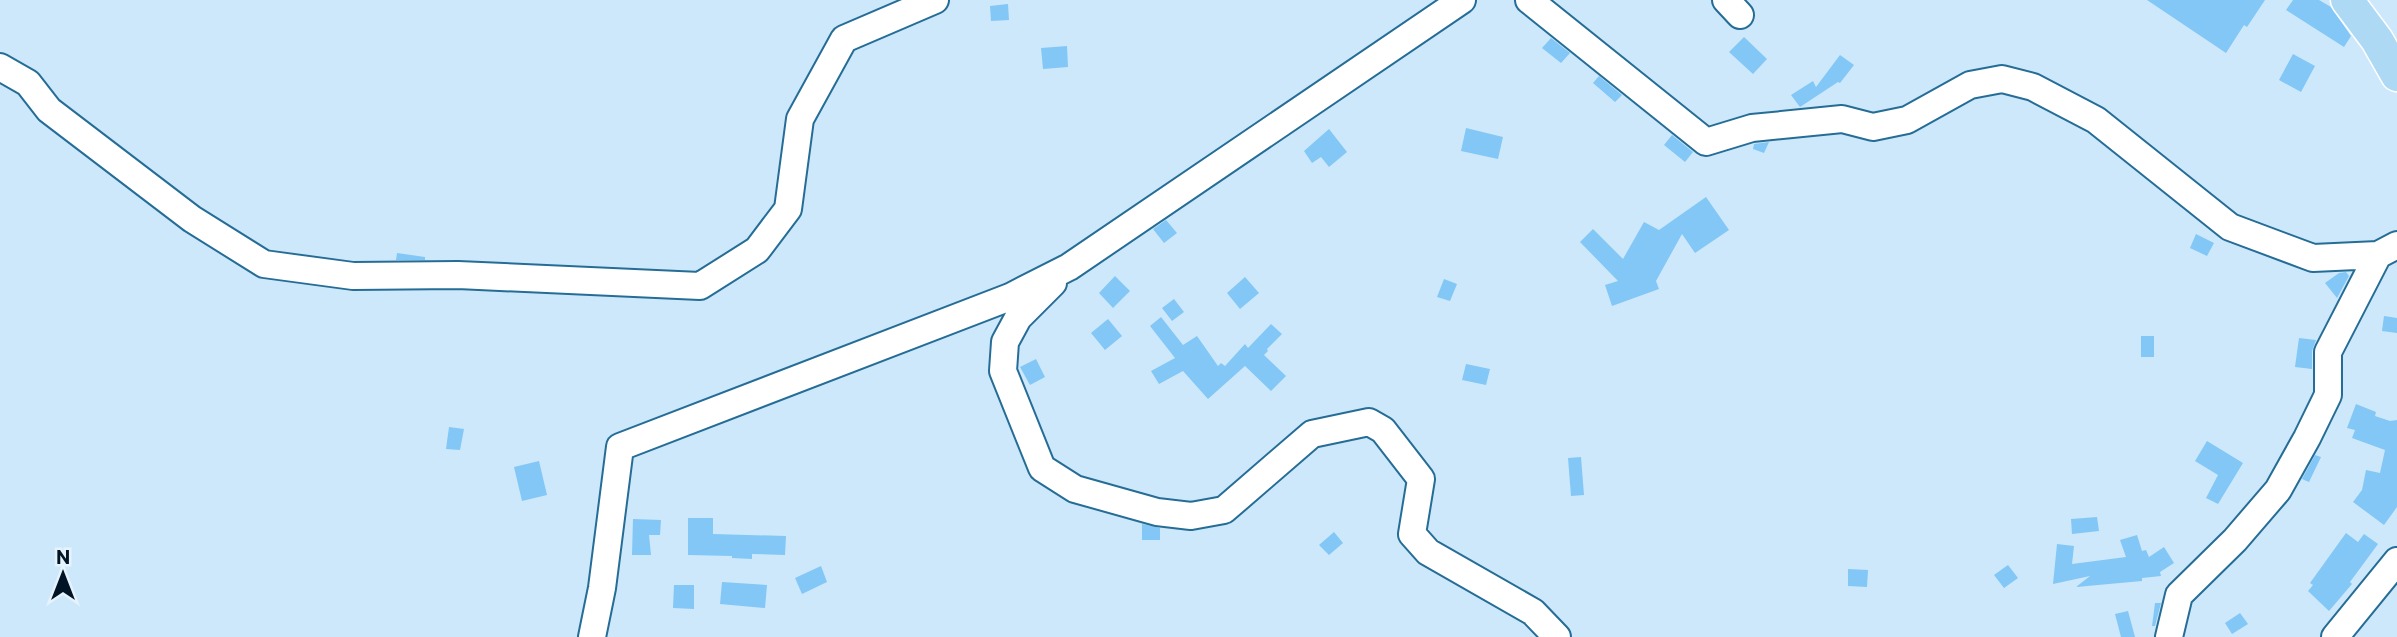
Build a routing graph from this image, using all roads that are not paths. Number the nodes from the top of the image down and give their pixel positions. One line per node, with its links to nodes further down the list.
1 (935, 0): 5 (street)
2 (1462, 0): 8 (street)
3 (1529, 0): 7 (street)
4 (2347, 0): 6 (main road)
5 (0, 66)
6 (2397, 75)
7 (2388, 250): 12 (street)
8 (1069, 267): 10 (street); 11 (street)
9 (2397, 561): 13 (street)
10 (592, 637)
11 (1557, 637)
12 (2169, 637)
13 (2335, 637)

